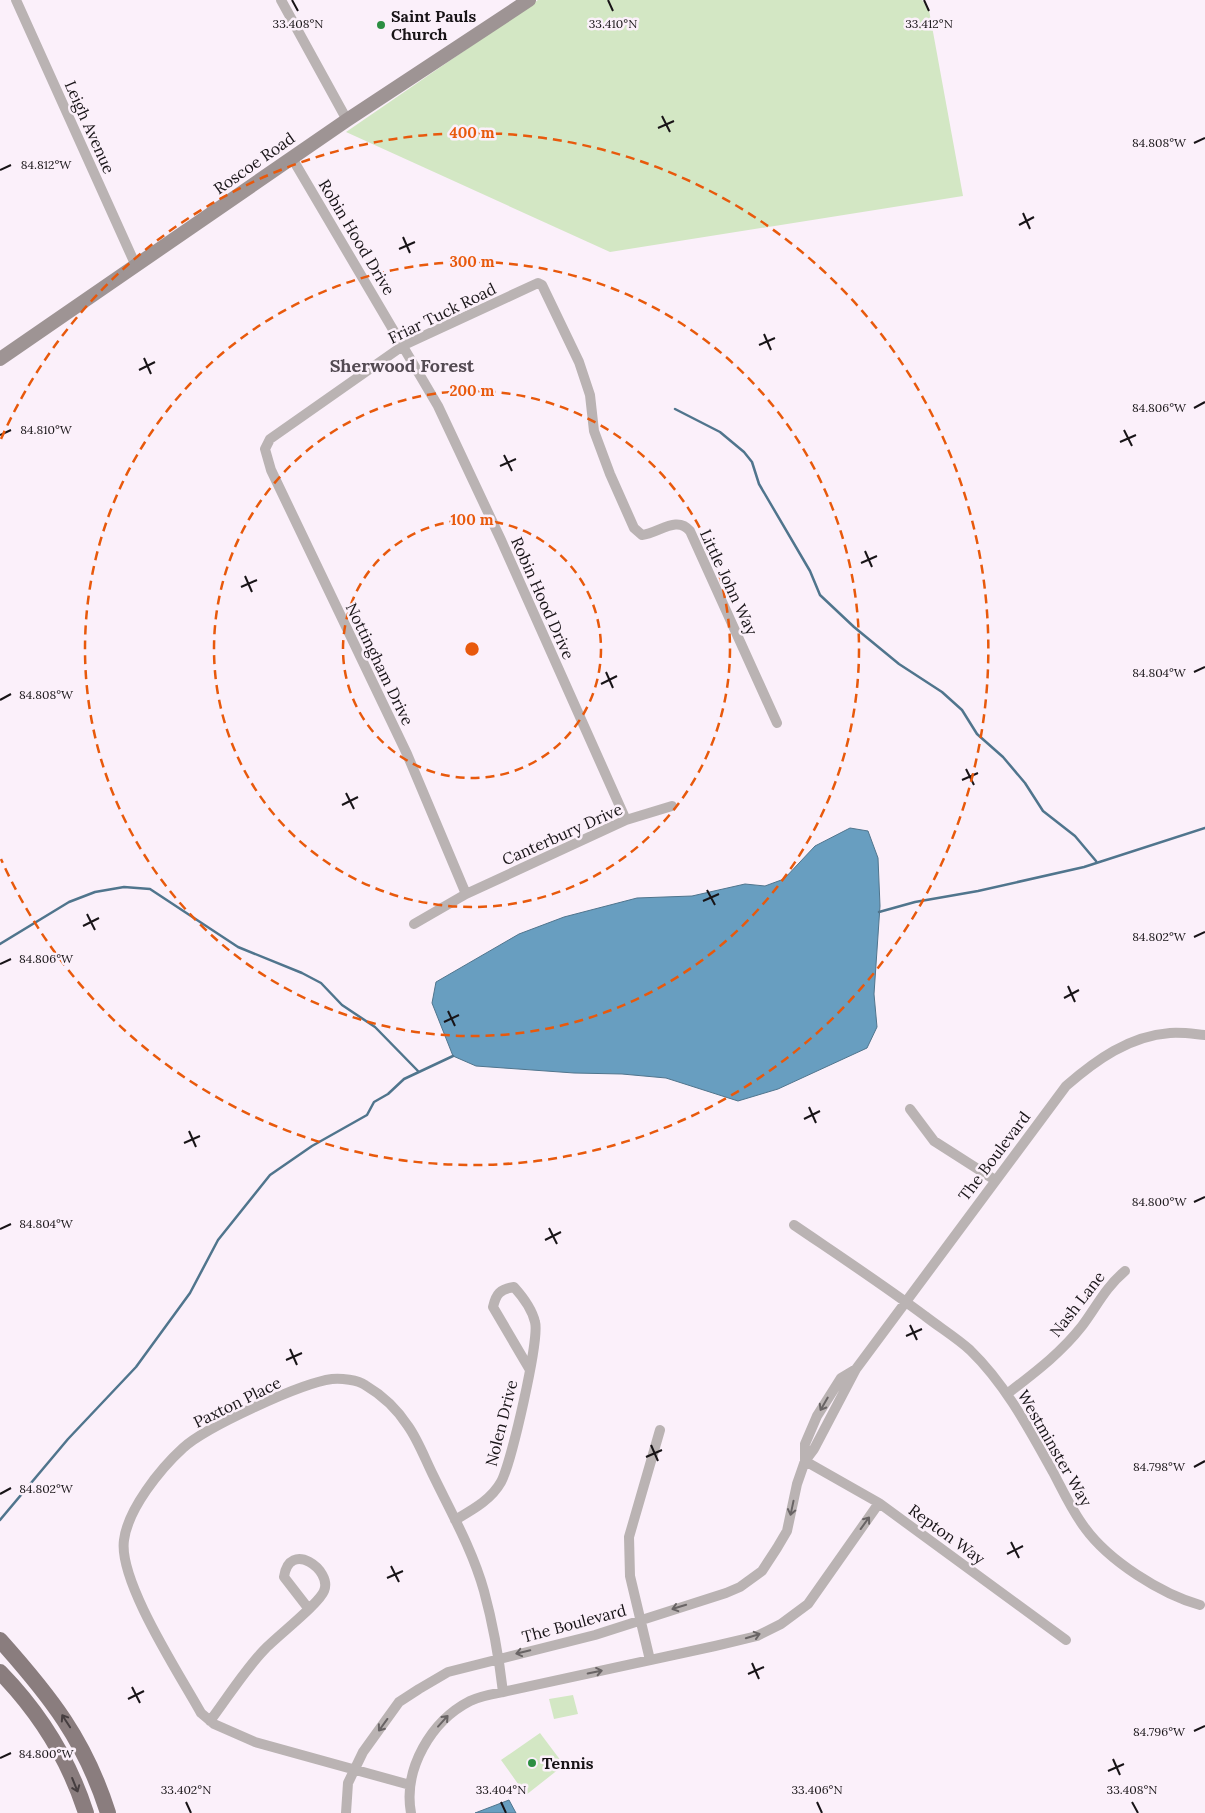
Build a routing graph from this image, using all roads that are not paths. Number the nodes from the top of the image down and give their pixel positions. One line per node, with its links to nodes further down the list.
1 (16, 0): 6 (street, Leigh Avenue)
2 (281, 0): 4 (street)
3 (530, 0): 4 (main road, Roscoe Road)
4 (347, 120): 5 (main road, Roscoe Road)
5 (292, 158): 6 (main road, Roscoe Road); 8 (street, Robin Hood Drive)
6 (136, 266): 9 (main road, Roscoe Road)
7 (542, 285): 8 (street, Friar Tuck Road); 11 (street, Little John Way)
8 (404, 345): 10 (street, Friar Tuck Road); 13 (street, Robin Hood Drive)
9 (0, 359)
10 (265, 449): 14 (street, Nottingham Drive)
11 (777, 723)
12 (672, 806): 13 (street, Canterbury Drive)
13 (626, 820): 14 (street, Canterbury Drive)
14 (466, 894): 15 (street, Canterbury Drive)
15 (414, 924)
16 (1205, 1035): 18 (street, The Boulevard)
17 (910, 1110): 18 (street)
18 (995, 1180): 21 (street, The Boulevard)
19 (794, 1225): 21 (street, Westminster Way)
20 (1125, 1271): 23 (street, Nash Lane)
21 (906, 1302): 23 (street, Westminster Way); 25 (street, The Boulevard)
22 (530, 1370): 22 (street, Nolen Drive); 27 (street, Nolen Drive)
23 (1006, 1394): 28 (street, Westminster Way)
24 (660, 1430): 30 (street)
25 (805, 1461): 26 (street, Repton Way); 30 (street, The Boulevard, one-way to 30)
26 (879, 1503): 32 (street, Repton Way); 34 (street, one-way to 26)
27 (455, 1520): 33 (street, Paxton Place); 37 (street, Paxton Place)
28 (1200, 1604)
29 (308, 1608): 29 (street); 37 (street)
30 (641, 1620): 33 (street, The Boulevard, one-way to 33); 34 (street)
31 (0, 1640): 41 (main road, one-way to 31)
32 (1066, 1640)
33 (499, 1658): 36 (street, Paxton Place); 38 (street, The Boulevard, one-way to 38)
34 (650, 1660): 36 (street, one-way to 34)
35 (0, 1672): 40 (main road, one-way to 40)
36 (503, 1692): 39 (street, one-way to 36)
37 (210, 1721): 38 (street, Paxton Place)
38 (355, 1769): 39 (street, Paxton Place); 42 (street, The Boulevard)
39 (410, 1785): 43 (street)
40 (86, 1813)
41 (108, 1813)
42 (346, 1813)
43 (411, 1813)

